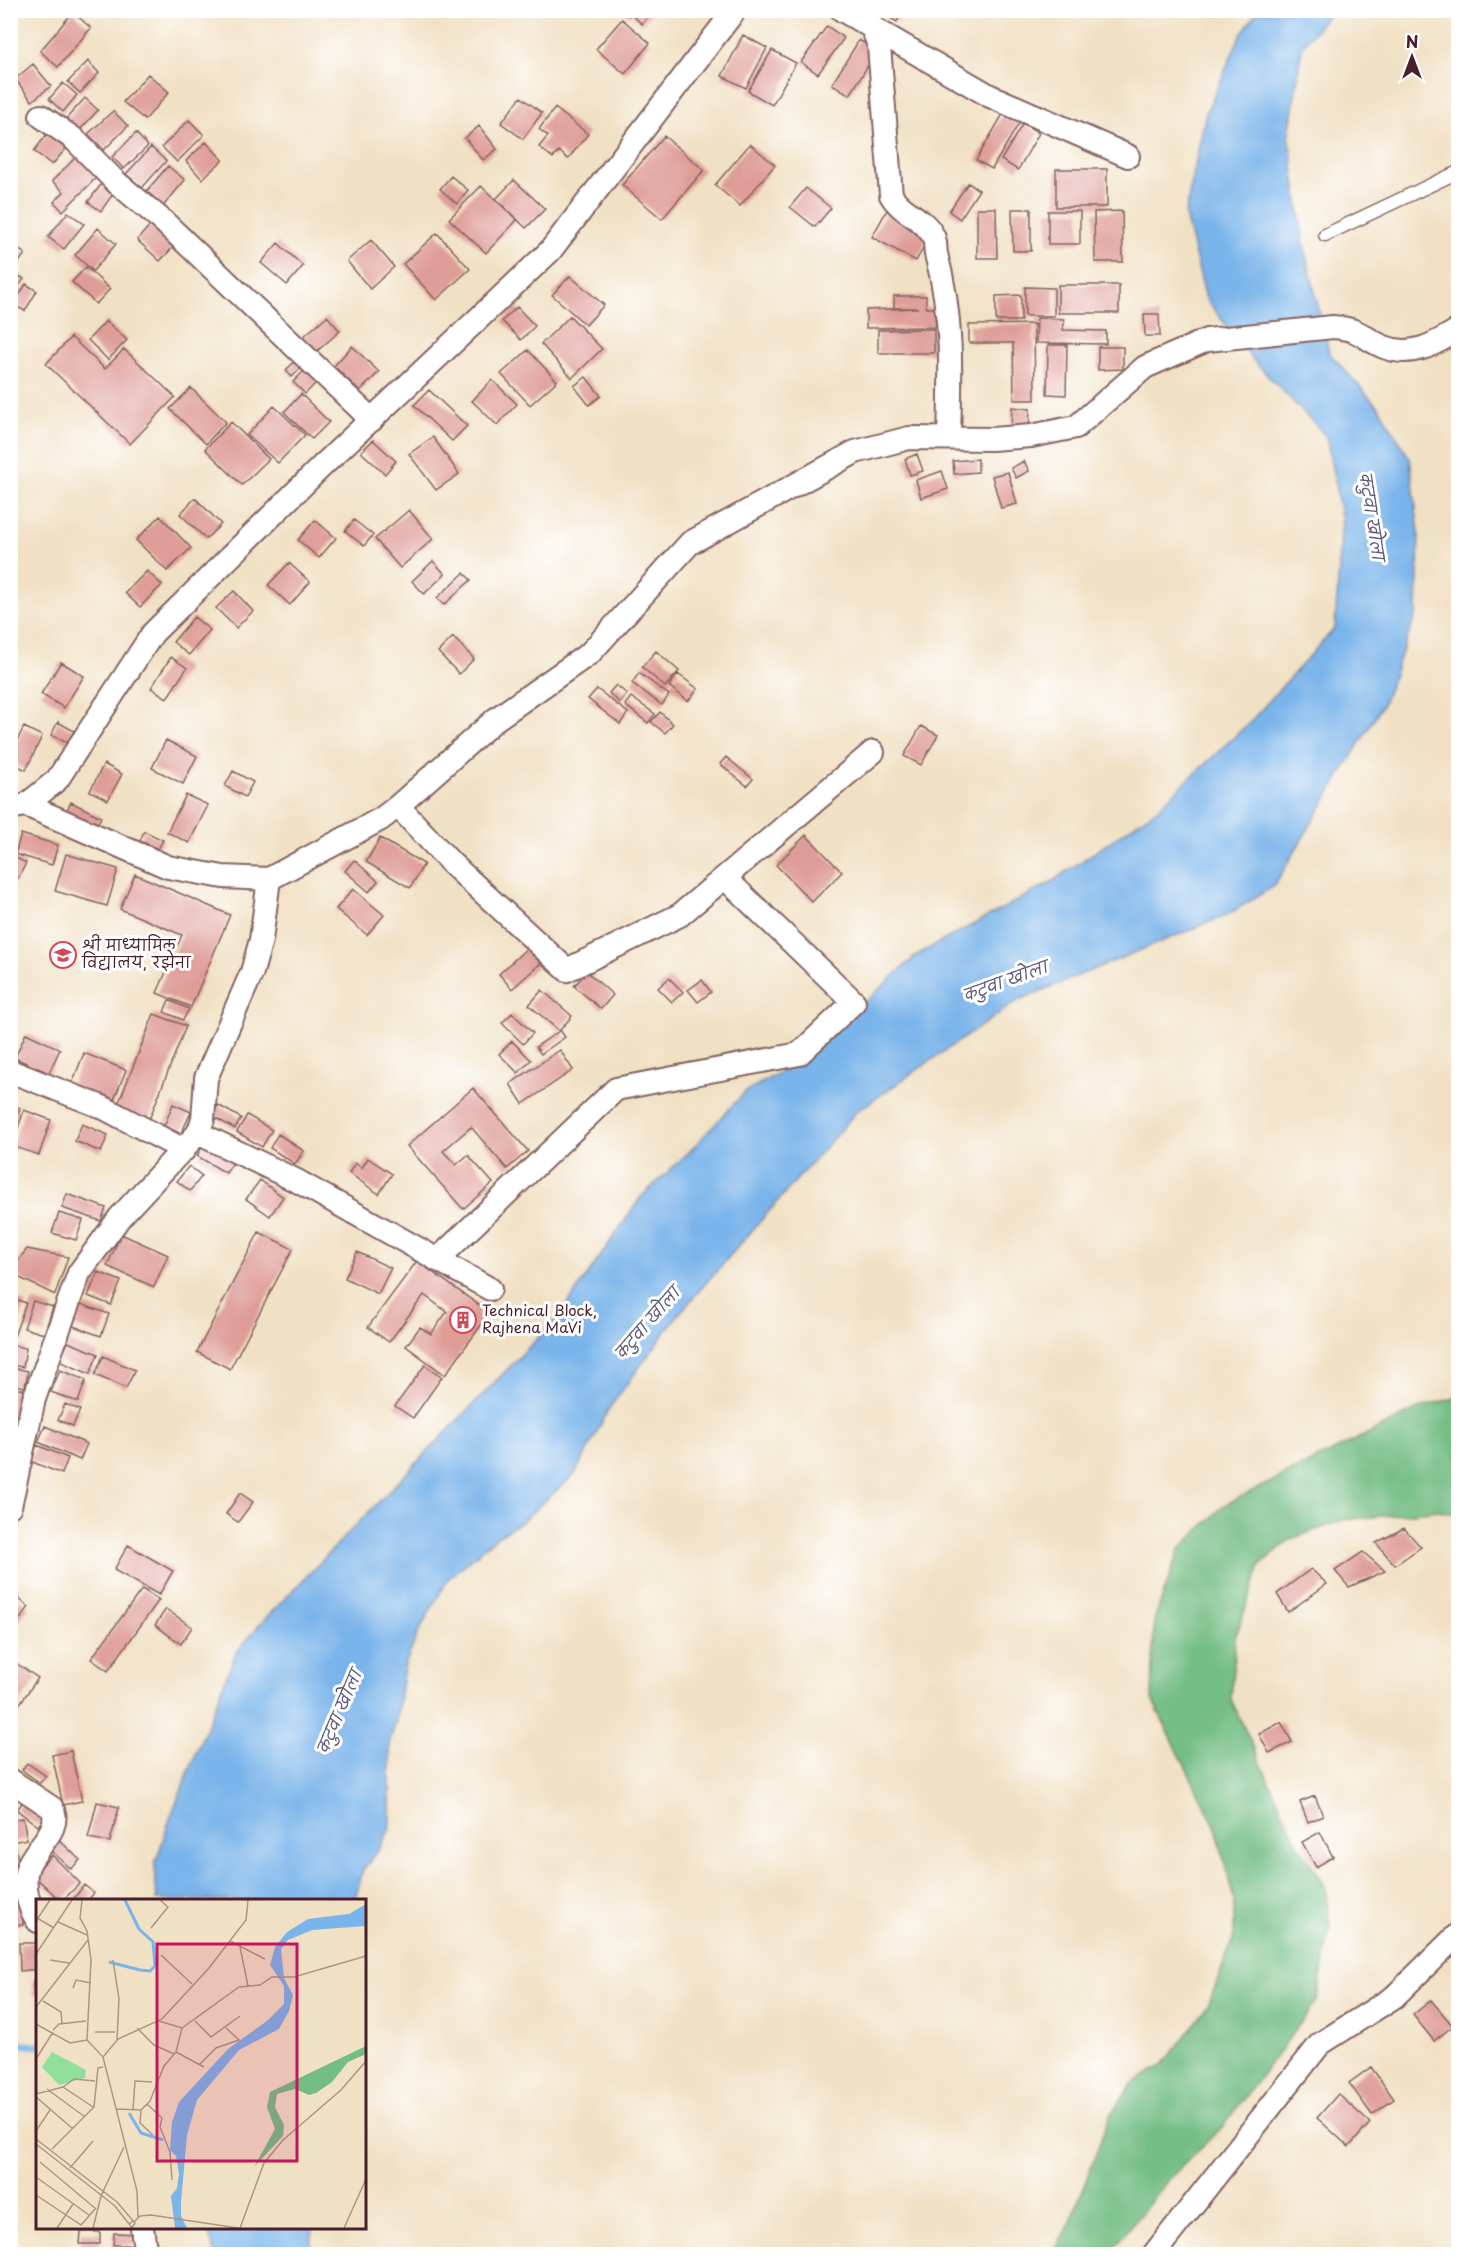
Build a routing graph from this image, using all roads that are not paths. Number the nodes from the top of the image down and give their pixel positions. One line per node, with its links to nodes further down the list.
1 (735, 10): 9 (street)
2 (842, 10): 3 (street)
3 (872, 26): 5 (street); 10 (street)
4 (41, 116): 9 (street)
5 (1128, 156)
6 (1458, 172): 7 (lane)
7 (1325, 235)
8 (1458, 330): 10 (street)
9 (372, 420): 12 (street)
10 (949, 437): 13 (street)
11 (873, 752): 14 (street)
12 (18, 806): 15 (street)
13 (398, 807): 14 (street); 15 (street)
14 (725, 878): 18 (street)
15 (269, 879): 17 (street)
16 (10, 1071): 17 (street)
17 (191, 1141): 18 (street); 20 (street)
18 (437, 1260): 19 (street)
19 (490, 1289)
20 (10, 1506)
21 (10, 1780): 22 (street)
22 (36, 1918)
23 (1458, 1934): 26 (street)
24 (142, 2229): 25 (street)
25 (146, 2254)
26 (1154, 2254)

